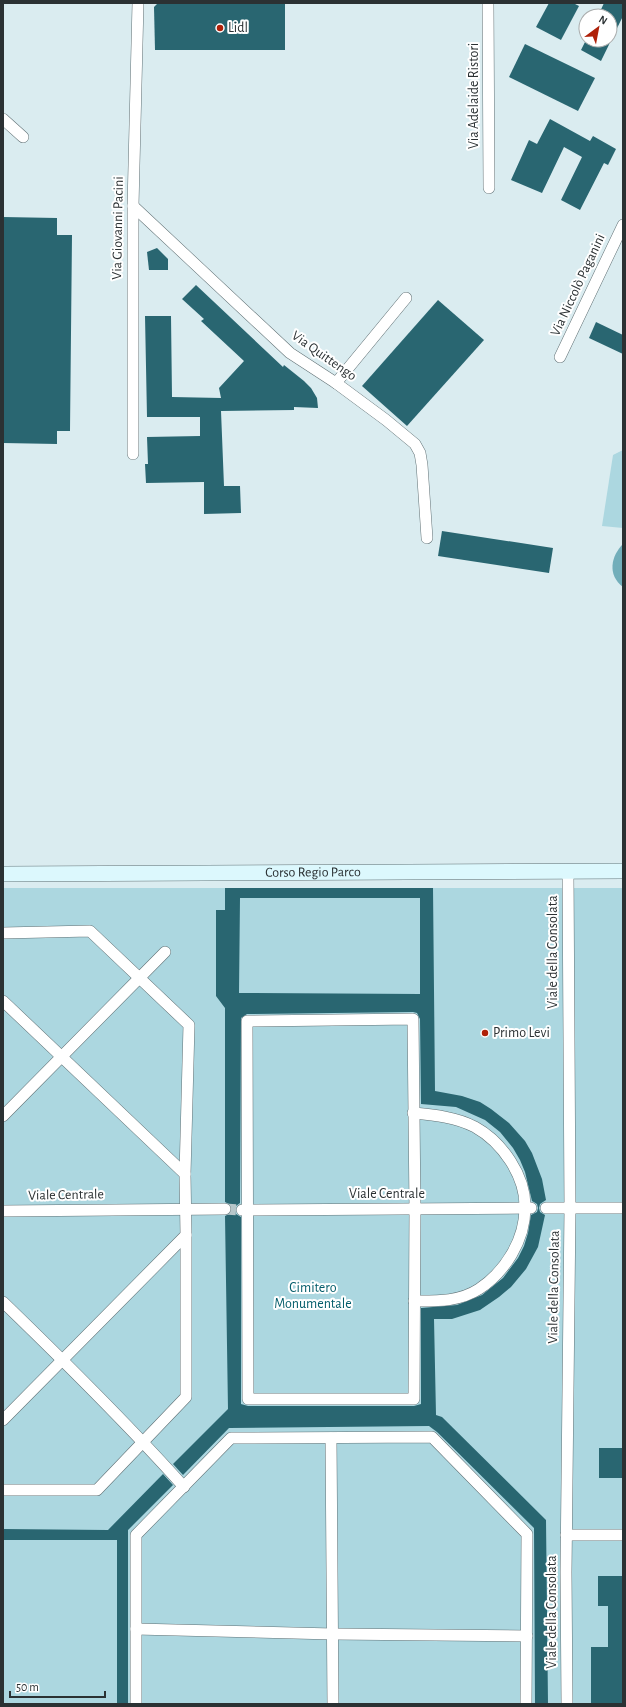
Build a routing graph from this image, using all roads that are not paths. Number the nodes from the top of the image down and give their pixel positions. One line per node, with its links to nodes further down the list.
1 (138, 3): 6 (street, Via Giovanni Pacini)
2 (488, 3): 5 (street, Via Adelaide Ristori)
3 (3, 119): 4 (street)
4 (23, 137)
5 (489, 188)
6 (133, 206): 10 (street, Via Quittengo); 11 (street, Via Giovanni Pacini)
7 (623, 225): 9 (street, Via Niccolò Paganini)
8 (406, 298): 10 (street)
9 (560, 358)
10 (336, 383): 12 (street, Via Quittengo)
11 (133, 454)
12 (427, 538)
13 (568, 871): 14 (street, Corso Regio Parco); 15 (street, Corso Regio Parco); 30 (street, Viale della Consolata)
14 (623, 871)
15 (3, 874)
16 (3, 933): 18 (street)
17 (165, 952): 18 (street)
18 (139, 978): 20 (street); 23 (street)
19 (3, 1000): 20 (street)
20 (61, 1057): 22 (street); 23 (street)
21 (413, 1113): 24 (street); 29 (street); 31 (street)
22 (3, 1116)
23 (186, 1174): 27 (street)
24 (529, 1208): 29 (street, Viale Centrale); 34 (street)
25 (546, 1208): 30 (street)
26 (623, 1208): 30 (street)
27 (186, 1209): 28 (street, Viale Centrale); 32 (street, Viale Centrale); 33 (street)
28 (225, 1209)
29 (415, 1209): 31 (street, Viale Centrale); 34 (street)
30 (570, 1209): 42 (street, Viale della Consolata)
31 (245, 1210): 34 (street)
32 (3, 1211)
33 (186, 1235): 36 (street); 39 (street)
34 (414, 1301)
35 (3, 1302): 36 (street)
36 (63, 1359): 37 (street); 39 (street)
37 (3, 1420)
38 (331, 1438): 40 (street); 45 (street); 46 (street)
39 (143, 1441): 40 (street); 41 (street)
40 (184, 1487): 44 (street)
41 (3, 1490)
42 (566, 1535): 43 (street); 50 (street, Viale della Consolata)
43 (623, 1535)
44 (136, 1629): 45 (street); 47 (street)
45 (333, 1634): 46 (street); 48 (street)
46 (526, 1636): 49 (street)
47 (136, 1704)
48 (333, 1704)
49 (526, 1704)
50 (567, 1704)

